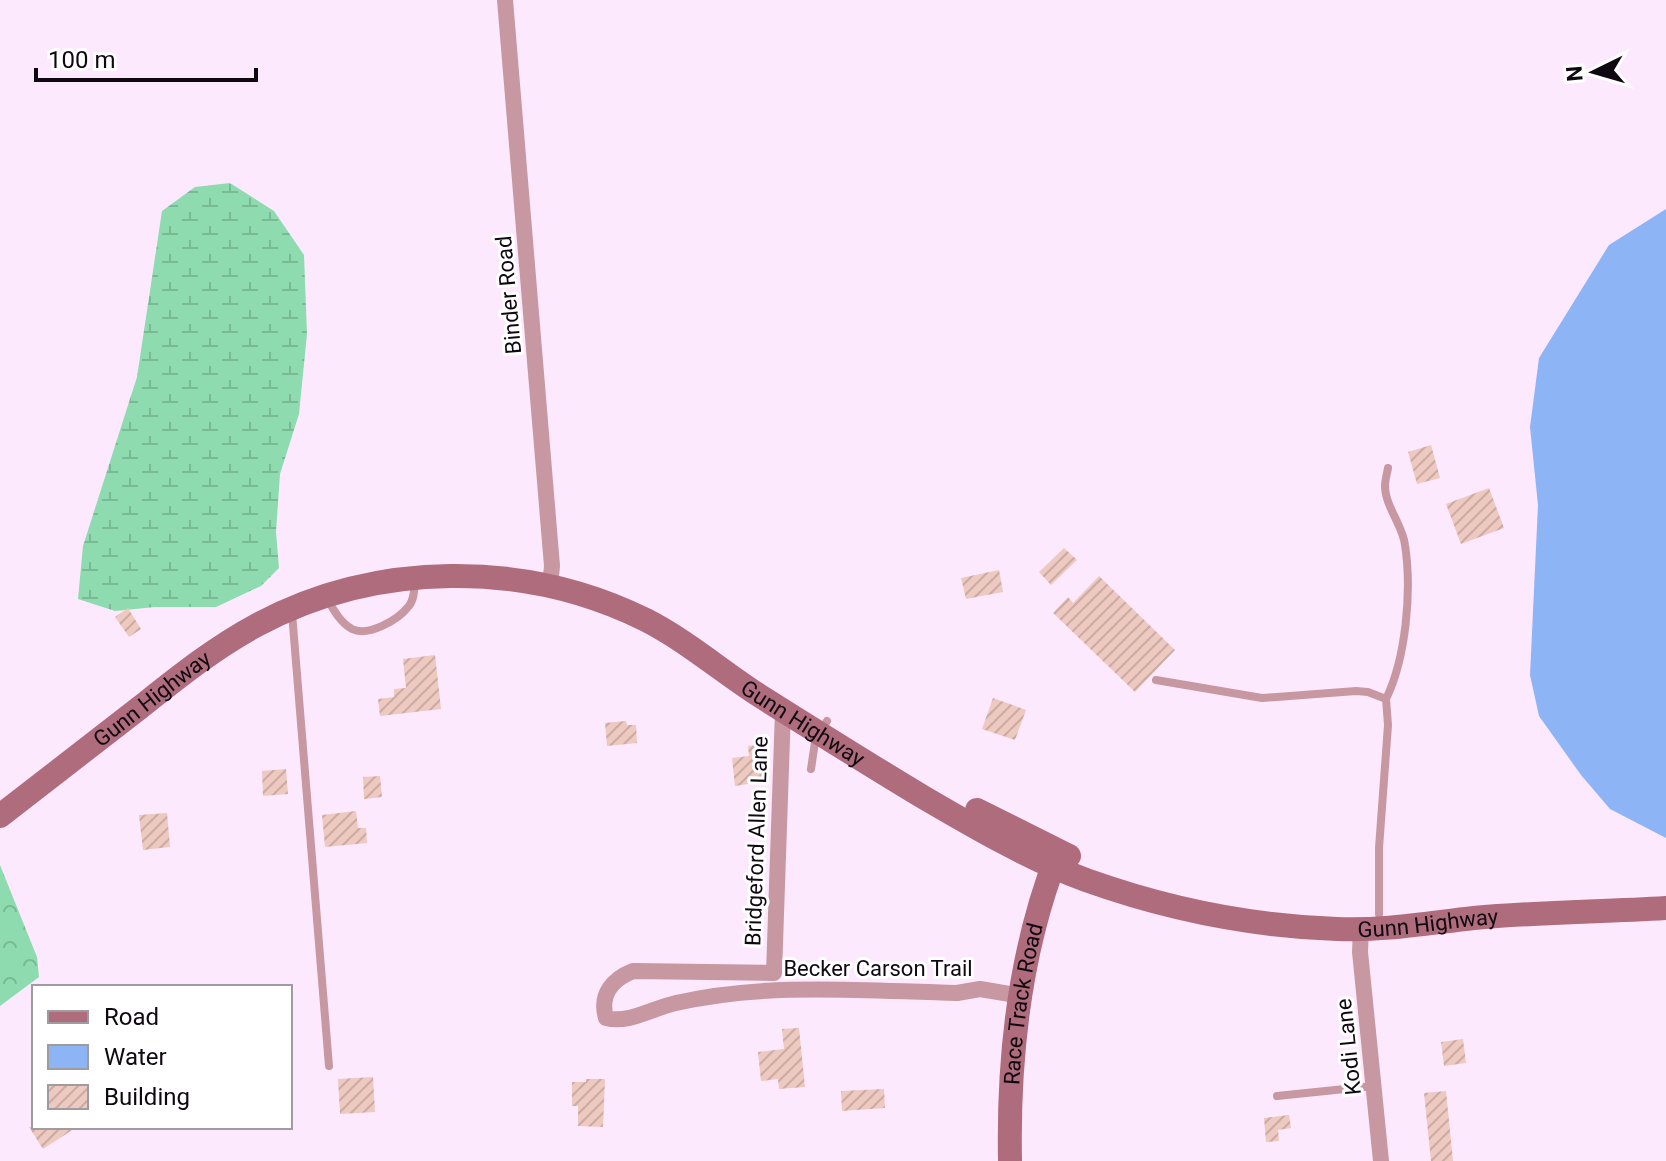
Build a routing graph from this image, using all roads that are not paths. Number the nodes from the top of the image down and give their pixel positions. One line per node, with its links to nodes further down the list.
1 (505, 0): 4 (street, Binder Road)
2 (1388, 468): 9 (lane)
3 (415, 578): 4 (main road, Gunn Highway); 5 (main road, Gunn Highway); 5 (lane)
4 (550, 586): 7 (main road, Gunn Highway)
5 (326, 596): 6 (main road, Gunn Highway)
6 (292, 609): 13 (main road, Gunn Highway); 19 (lane)
7 (684, 642): 10 (main road, Gunn Highway); 11 (main road)
8 (1156, 680): 9 (lane)
9 (1386, 699): 16 (lane)
10 (783, 710): 11 (main road, Gunn Highway); 18 (street, Bridgeford Allen Lane)
11 (823, 727): 12 (lane); 14 (main road, Gunn Highway)
12 (811, 769)
13 (0, 816)
14 (1056, 859): 16 (main road, Gunn Highway); 17 (main road, Race Track Road)
15 (1666, 908): 16 (main road, Gunn Highway)
16 (1370, 922): 20 (street, Kodi Lane)
17 (1022, 996): 18 (street, Becker Carson Trail); 22 (main road, Race Track Road)
18 (603, 1007)
19 (329, 1066)
20 (1374, 1086): 21 (lane); 23 (street, Kodi Lane)
21 (1277, 1096)
22 (1010, 1161)
23 (1381, 1161)

